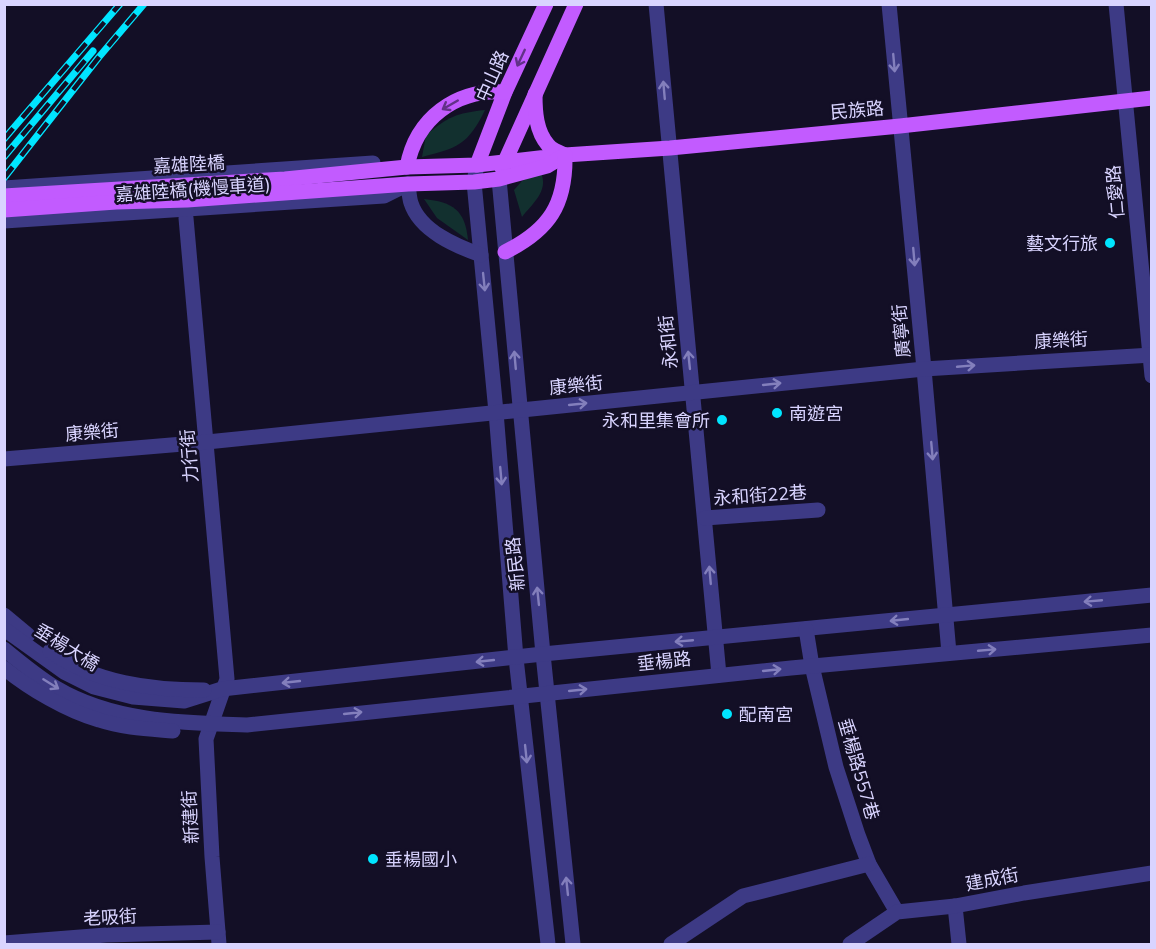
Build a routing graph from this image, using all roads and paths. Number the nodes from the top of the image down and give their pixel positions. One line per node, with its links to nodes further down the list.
1 (546, 4): 6 (main road, 中山路, one-way to 6)
2 (576, 4): 7 (main road)
3 (656, 4): 11 (street, 永和街, one-way to 3)
4 (889, 4): 10 (street, 廣寧街, one-way to 10)
5 (1116, 4): 9 (street, 仁愛路)
6 (505, 92): 14 (main road, 中山路); 16 (main road, one-way to 16)
7 (535, 94): 12 (main road); 13 (main road)
8 (1152, 98): 9 (main road, 民族路)
9 (1126, 100): 10 (main road, 民族路); 28 (street, 仁愛路)
10 (900, 126): 11 (main road, 民族路); 29 (street, 廣寧街, one-way to 29)
11 (670, 148): 12 (main road, 民族路); 31 (street, 永和街, one-way to 11)
12 (565, 155): 13 (main road, 民族路); 17 (main road, 民族路); 26 (main road)
13 (504, 161): 14 (main road, 民族路); 17 (main road)
14 (477, 165): 16 (main road, 民族路); 18 (street, 新民路)
15 (378, 167): 16 (main road, 嘉雄陸橋); 20 (street, 嘉雄陸橋(機慢車道)); 22 (main road, 嘉雄陸橋)
16 (407, 167)
17 (499, 179): 18 (main road, 民族路); 26 (street, 新民路)
18 (474, 182): 19 (main road, 民族路); 27 (street, 新民路)
19 (408, 184): 21 (main road, 民族路); 27 (street)
20 (4, 188)
21 (379, 191): 23 (main road, 嘉雄陸橋); 25 (street, 嘉雄陸橋(機慢車道))
22 (4, 196)
23 (4, 210)
24 (186, 218): 34 (street, 力行街)
25 (4, 220)
26 (505, 252): 32 (street, 新民路, one-way to 26)
27 (481, 255): 33 (street, 新民路, one-way to 33)
28 (1150, 355): 29 (street, 康樂街, one-way to 28); 30 (street, 仁愛路)
29 (924, 369): 31 (street, 康樂街, one-way to 29); 40 (street, 廣寧街, one-way to 40)
30 (1152, 376)
31 (693, 393): 32 (street, 康樂街, one-way to 31); 37 (street, 永和街)
32 (520, 410): 33 (street, 康樂街); 47 (street, 新民路, one-way to 32)
33 (496, 412): 34 (street, 康樂街); 48 (street, 新民路, one-way to 48)
34 (207, 442): 35 (street, 康樂街); 52 (street, 力行街)
35 (4, 459)
36 (818, 510): 37 (street, 永和街22巷)
37 (705, 518): 44 (street, 永和街, one-way to 37)
38 (1152, 595): 40 (street, 垂楊路, one-way to 40)
39 (4, 615): 55 (street)
40 (946, 615): 42 (street, 垂楊路, one-way to 42); 46 (street, 廣寧街)
41 (4, 629): 55 (street, 垂楊大橋)
42 (806, 629): 44 (street, 垂楊路); 49 (street, 垂楊路557巷)
43 (1152, 635): 46 (street, 垂楊路, one-way to 43)
44 (716, 638): 47 (street, 垂楊路, one-way to 47); 51 (street, 永和街)
45 (4, 649): 57 (street, 垂楊大橋, one-way to 57)
46 (949, 653): 49 (street, 垂楊路)
47 (543, 654): 48 (street, 垂楊路); 53 (street, 新民路)
48 (516, 658): 52 (street, 垂楊路, one-way to 52); 54 (street, 新民路)
49 (812, 666): 51 (street, 垂楊路, one-way to 49); 58 (street, 垂楊路557巷)
50 (4, 668): 57 (street)
51 (719, 675): 53 (street, 垂楊路, one-way to 51)
52 (222, 689): 55 (street, 垂楊路); 56 (street, 新建街)
53 (548, 693): 54 (street, 垂楊路); 65 (street, 新民路, one-way to 53)
54 (520, 695): 56 (street, 垂楊路, one-way to 54); 64 (street, 新民路, one-way to 64)
55 (183, 696)
56 (211, 724): 57 (street, 垂楊路); 62 (street, 新建街)
57 (182, 727)
58 (868, 864): 61 (street, 垂楊路557巷); 66 (street)
59 (1152, 873): 60 (street, 建成街)
60 (955, 906): 61 (street, 建成街); 68 (street)
61 (897, 912): 67 (street, 建成街)
62 (218, 938): 63 (street, 老吸街)
63 (4, 944)
64 (548, 945)
65 (573, 945)
66 (670, 945)
67 (850, 945)
68 (959, 945)

